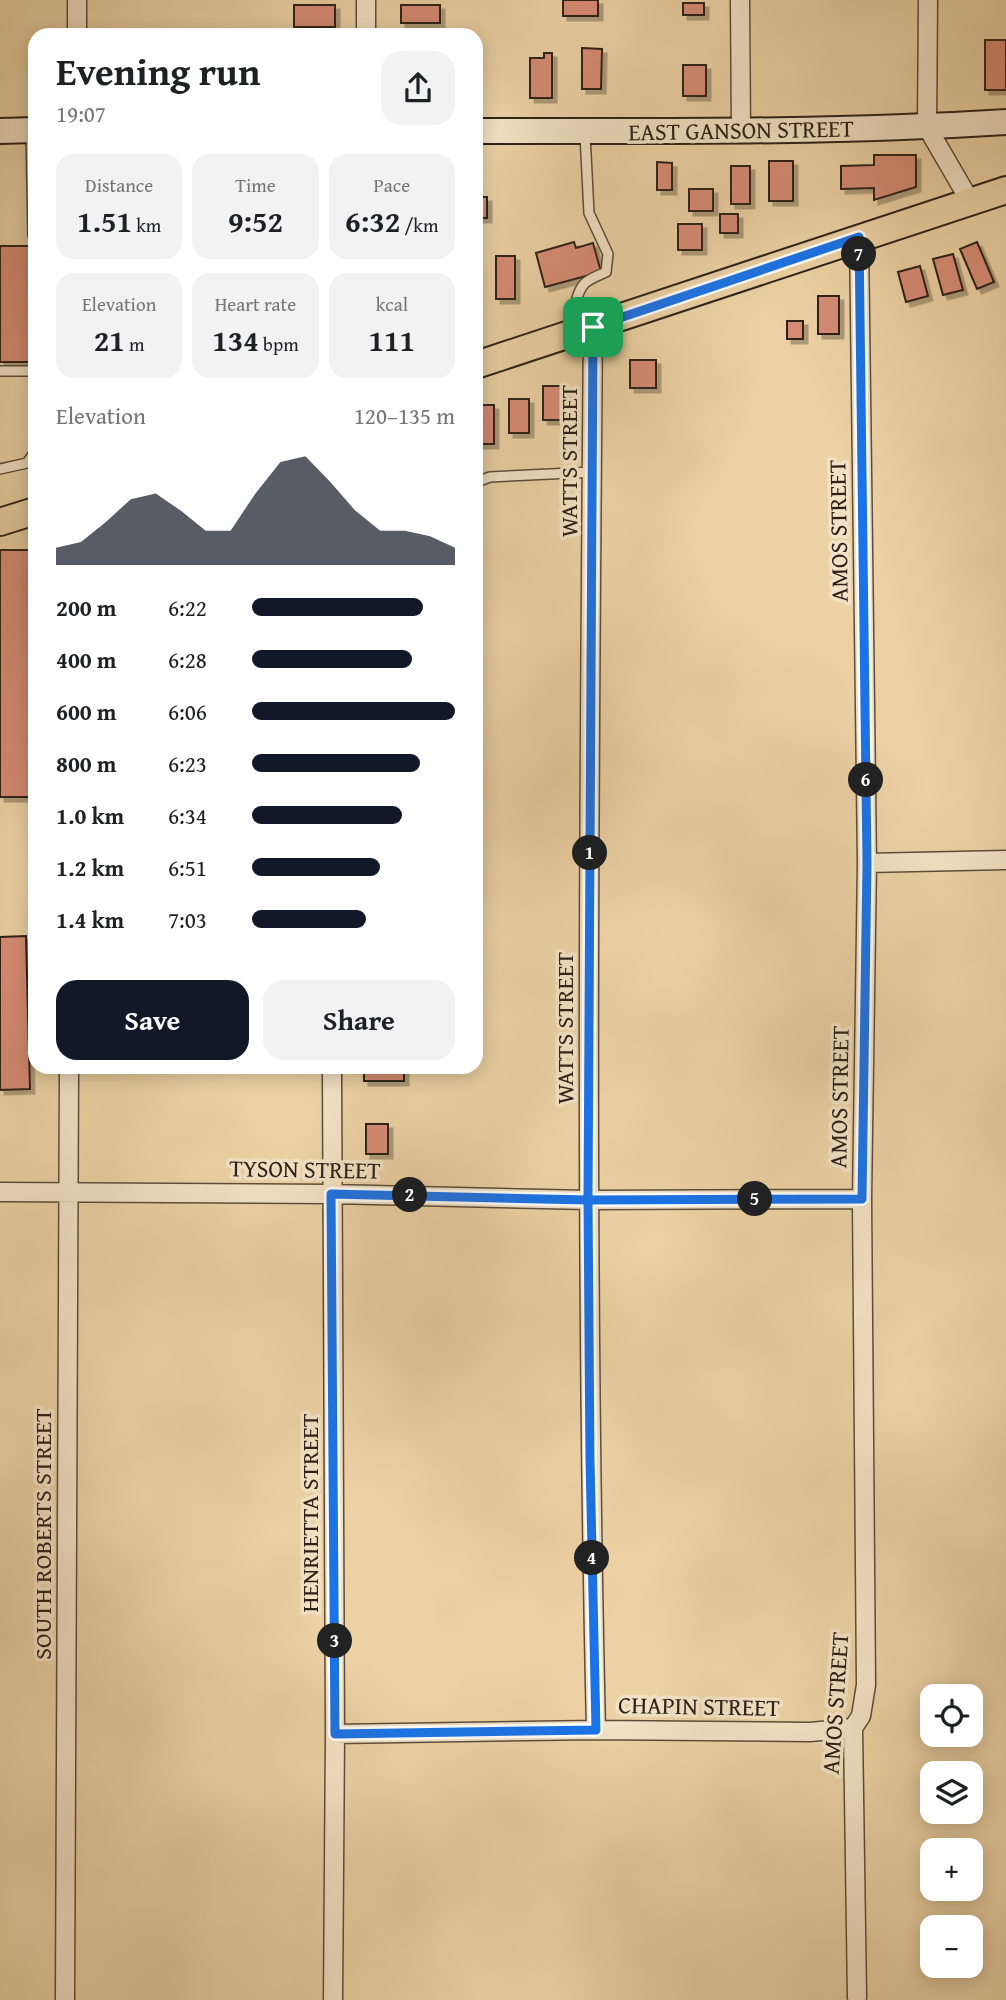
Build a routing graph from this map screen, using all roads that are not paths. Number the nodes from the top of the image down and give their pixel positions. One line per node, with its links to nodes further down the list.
1 (77, 0): 5 (street)
2 (366, 0): 6 (street)
3 (740, 0): 13 (street)
4 (928, 0): 8 (street)
5 (76, 28)
6 (366, 28)
7 (1006, 122): 8 (street, EAST GANSON STREET)
8 (927, 127): 13 (street, EAST GANSON STREET); 15 (street)
9 (28, 130): 10 (street)
10 (0, 131)
11 (483, 131): 12 (street, EAST GANSON STREET)
12 (585, 131): 13 (street, EAST GANSON STREET); 17 (lane)
13 (741, 131)
14 (1006, 190): 15 (main road)
15 (971, 201): 16 (main road)
16 (859, 237): 17 (main road); 28 (street, AMOS STREET)
17 (593, 327): 18 (main road); 23 (street, WATTS STREET)
18 (483, 363)
19 (0, 370): 20 (lane)
20 (28, 371)
21 (28, 462): 22 (lane)
22 (0, 468)
23 (592, 472): 24 (lane); 35 (street, WATTS STREET)
24 (483, 480)
25 (28, 513): 26 (main road)
26 (0, 522)
27 (1006, 860): 28 (street)
28 (867, 863): 34 (street, AMOS STREET)
29 (69, 1074): 32 (street, SOUTH ROBERTS STREET)
30 (332, 1074): 33 (street, HENRIETTA STREET)
31 (0, 1192): 32 (street, TYSON STREET)
32 (68, 1192): 33 (street, TYSON STREET); 40 (street, SOUTH ROBERTS STREET)
33 (331, 1194): 35 (street, TYSON STREET); 38 (street, HENRIETTA STREET)
34 (862, 1199): 35 (street, TYSON STREET); 36 (street, AMOS STREET)
35 (588, 1200): 37 (street, WATTS STREET)
36 (853, 1728): 37 (street, CHAPIN STREET); 39 (street, AMOS STREET)
37 (596, 1730): 38 (street, CHAPIN STREET)
38 (335, 1734): 41 (street, HENRIETTA STREET)
39 (857, 1997)
40 (65, 2000)
41 (333, 2000)

